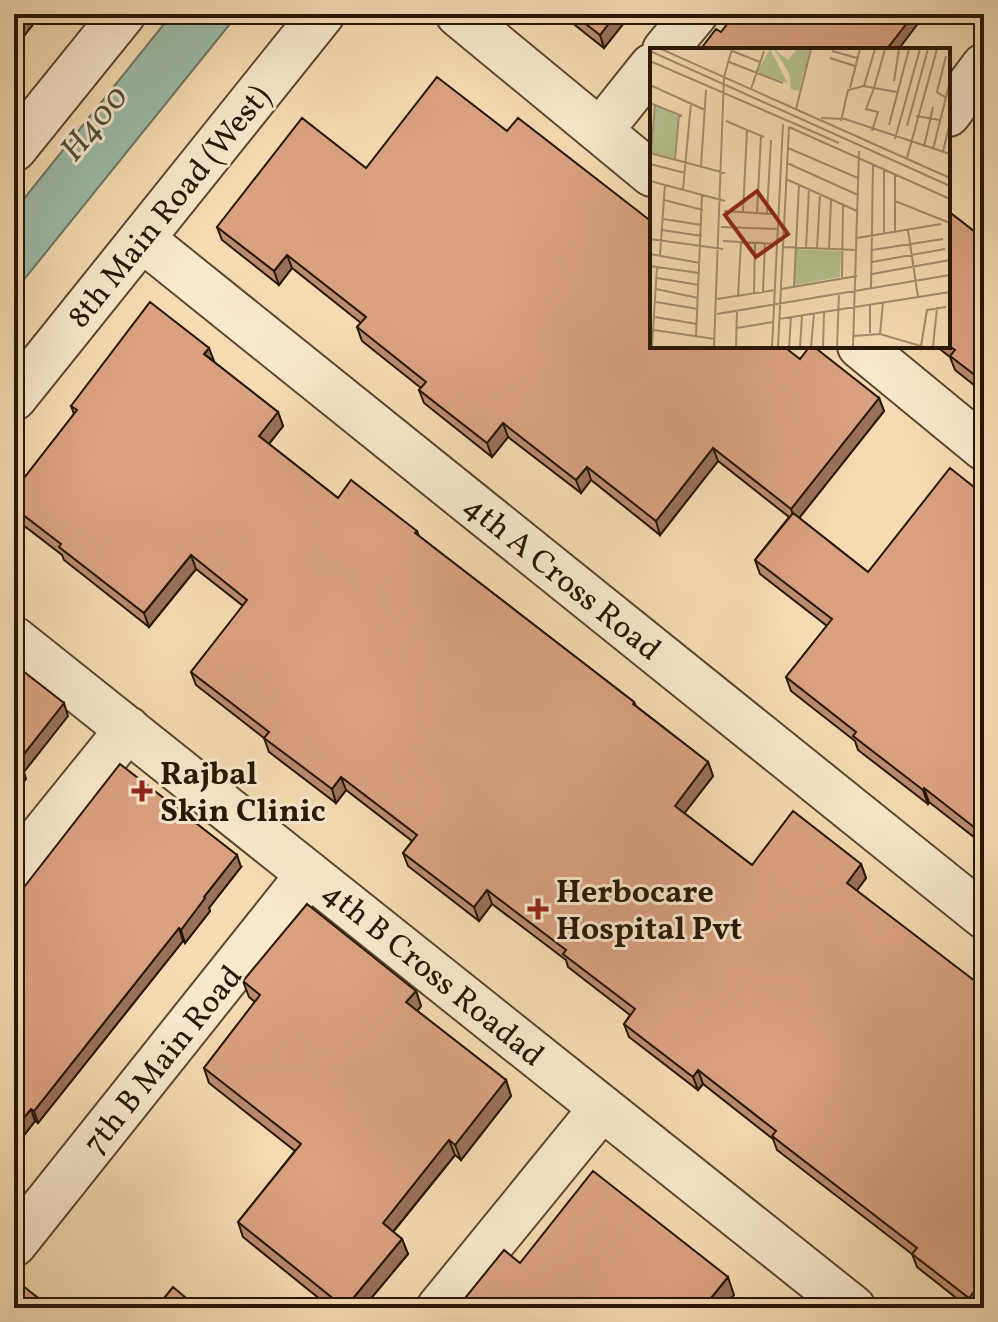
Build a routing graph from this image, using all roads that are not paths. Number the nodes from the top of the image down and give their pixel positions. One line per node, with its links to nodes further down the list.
1 (123, 14): 10 (street)
2 (322, 14): 12 (street, 8th Main Road (West))
3 (458, 14): 9 (street)
4 (695, 14): 5 (street)
5 (667, 48)
6 (984, 66): 8 (street)
7 (650, 68): 9 (street)
8 (950, 111)
9 (600, 131): 11 (street)
10 (14, 149)
11 (650, 172)
12 (142, 239): 14 (street, 8th Main Road (West)); 20 (street, 4th A Cross Road)
13 (862, 348): 15 (street)
14 (14, 398)
15 (984, 448)
16 (14, 639): 17 (street, 4th B Cross Roadad)
17 (128, 729): 18 (street); 19 (street, 4th B Cross Roadad)
18 (14, 870)
19 (309, 874): 21 (street, 4th B Cross Roadad); 22 (street, 7th B Main Road)
20 (984, 916)
21 (602, 1108): 23 (street); 24 (street, 4th B Cross Roadad)
22 (14, 1244)
23 (439, 1308)
24 (853, 1308)

